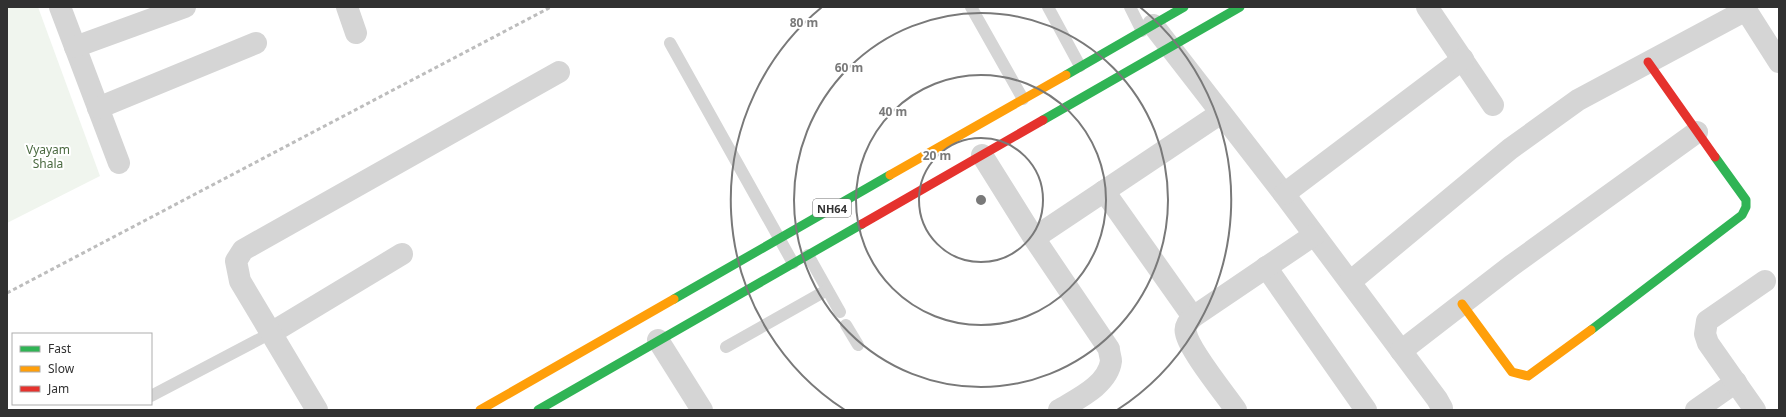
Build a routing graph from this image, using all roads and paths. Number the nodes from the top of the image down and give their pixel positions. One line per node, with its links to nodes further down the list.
1 (60, 7): 15 (street)
2 (185, 7): 15 (street)
3 (347, 7): 12 (street)
4 (971, 7): 22 (lane)
5 (1048, 7): 20 (lane)
6 (1130, 7): 11 (lane)
7 (1184, 7): 11 (main road, NH64)
8 (1240, 7): 16 (main road, NH64)
9 (1427, 7): 18 (street)
10 (1745, 9): 17 (street); 19 (street)
11 (1148, 28): 16 (street); 20 (main road, NH64)
12 (356, 33)
13 (256, 43): 24 (street)
14 (670, 44): 32 (lane)
15 (75, 47): 24 (street)
16 (1170, 47): 25 (street); 27 (main road, NH64)
17 (1775, 47)
18 (1463, 60): 23 (street); 30 (street)
19 (1648, 62): 26 (main road); 39 (street)
20 (1080, 66): 22 (main road, NH64)
21 (559, 72): 45 (street)
22 (1023, 99): 32 (main road, NH64)
23 (1494, 105)
24 (98, 108): 28 (street)
25 (1221, 113): 29 (street); 30 (street)
26 (1697, 132): 41 (street); 41 (main road)
27 (982, 155): 33 (street); 35 (main road, NH64)
28 (119, 164)
29 (1104, 191): 33 (street); 43 (street)
30 (1284, 194): 31 (street)
31 (1314, 235): 37 (street); 39 (street)
32 (779, 238): 36 (lane); 54 (main road, NH64)
33 (1034, 238): 52 (street)
34 (402, 254): 45 (street)
35 (808, 254): 36 (main road, NH64); 40 (lane)
36 (793, 263): 46 (main road, NH64)
37 (1266, 267): 43 (street); 59 (street)
38 (1765, 281): 50 (street)
39 (1350, 282): 49 (street)
40 (827, 290): 42 (lane); 48 (lane)
41 (1462, 304): 49 (street)
42 (840, 312)
43 (1193, 317): 58 (street)
44 (846, 325): 47 (lane)
45 (271, 333): 51 (lane); 53 (street)
46 (658, 340): 55 (main road, NH64); 56 (street)
47 (858, 345)
48 (726, 347)
49 (1401, 352): 60 (street)
50 (1736, 382): 61 (street); 62 (street)
51 (152, 395)
52 (1082, 404): 57 (street)
53 (317, 410)
54 (480, 410)
55 (538, 410)
56 (702, 410)
57 (1060, 410)
58 (1236, 410)
59 (1366, 410)
60 (1441, 410)
61 (1696, 410)
62 (1755, 410)

